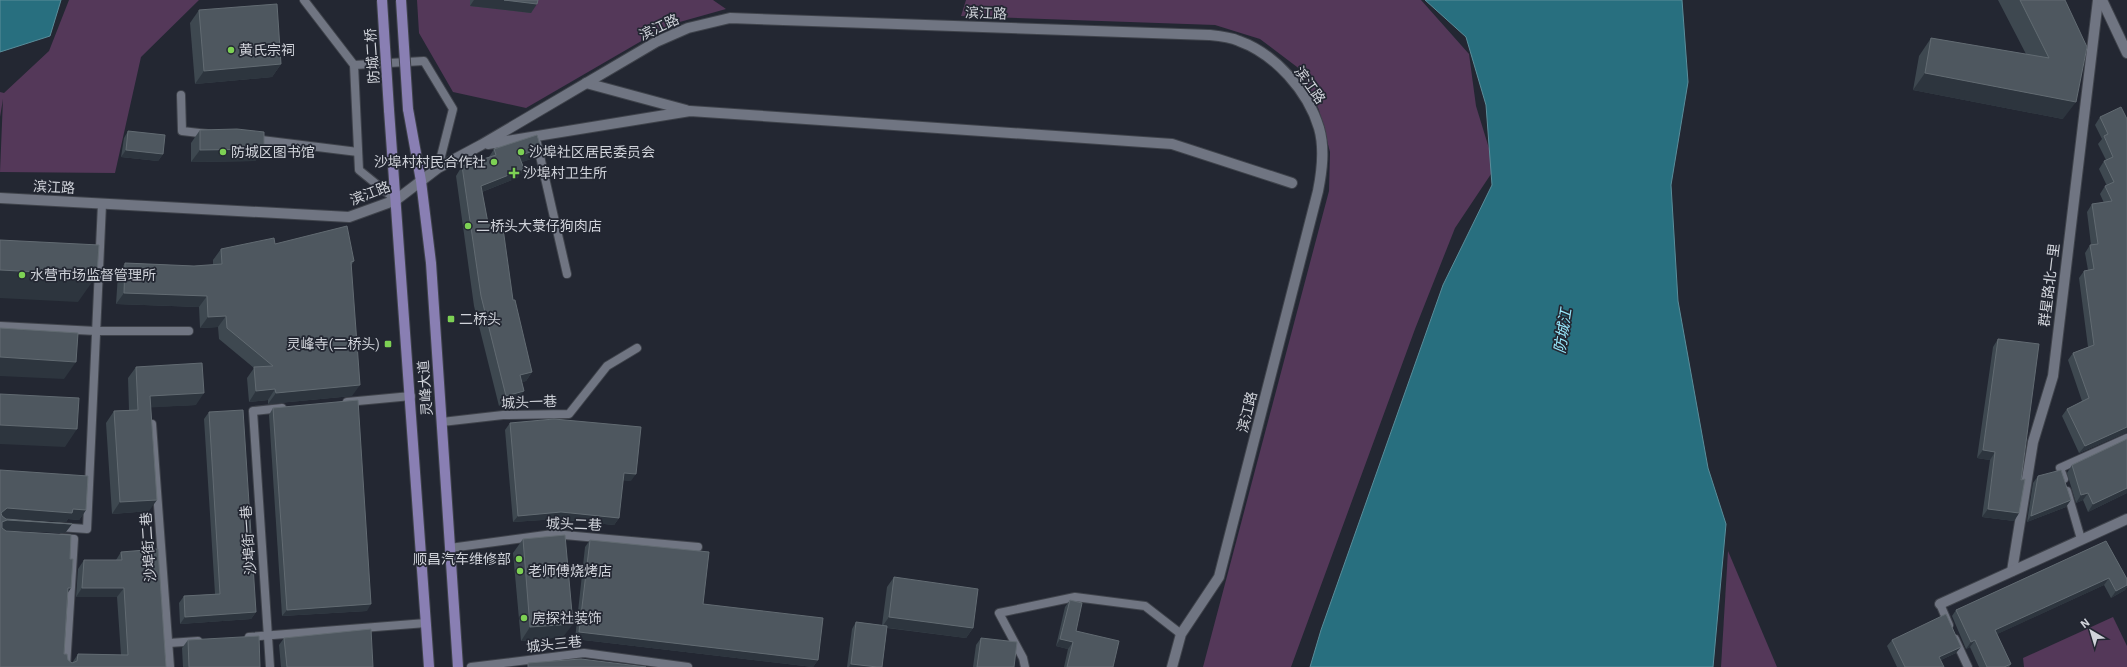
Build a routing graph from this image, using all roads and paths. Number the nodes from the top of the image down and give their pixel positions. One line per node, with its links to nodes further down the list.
1 (304, 0): 7 (lane)
2 (382, 0): 10 (main road, 防城二桥, bridge)
3 (401, 0): 18 (main road, 灵峰大道, bridge)
4 (2098, 0): 40 (street, 群星路北一里)
5 (2102, 0): 6 (street)
6 (2127, 53)
7 (354, 64): 16 (lane); 17 (lane)
8 (586, 83): 11 (street); 15 (street, 滨江路); 43 (street, 滨江路)
9 (181, 95): 12 (lane)
10 (390, 110): 21 (main road, 灵峰大道)
11 (690, 111): 13 (street); 19 (street)
12 (220, 135)
13 (535, 136): 15 (street); 23 (lane)
14 (243, 138): 16 (lane)
15 (481, 145): 17 (street, 滨江路)
16 (358, 152): 21 (lane)
17 (438, 168): 18 (street, 滨江路)
18 (421, 181): 21 (street, 滨江路); 31 (main road, 灵峰大道)
19 (1292, 183)
20 (0, 198): 22 (street, 滨江路)
21 (396, 200): 22 (street, 滨江路); 28 (main road, 灵峰大道)
22 (102, 204): 25 (lane)
23 (567, 274)
24 (0, 326): 25 (lane)
25 (96, 331): 26 (lane); 35 (lane)
26 (189, 331)
27 (637, 348): 31 (lane, 城头一巷)
28 (411, 396): 29 (lane); 42 (main road, 灵峰大道)
29 (340, 403)
30 (293, 407): 44 (lane, 沙埠街一巷)
31 (442, 422): 39 (main road, 灵峰大道)
32 (152, 424): 47 (lane, 沙埠街二巷)
33 (2127, 438): 37 (lane)
34 (2127, 519): 37 (street)
35 (47, 526)
36 (52, 538): 48 (lane)
37 (2081, 540): 40 (street)
38 (698, 547): 39 (lane, 城头二巷)
39 (450, 548): 52 (main road, 灵峰大道)
40 (2012, 571): 41 (street)
41 (1940, 604): 57 (lane)
42 (426, 623): 44 (lane); 51 (main road, 灵峰大道)
43 (1181, 634): 55 (lane); 56 (street, 滨江路)
44 (268, 636): 45 (lane); 50 (lane, 沙埠街一巷)
45 (237, 638)
46 (207, 640): 47 (lane)
47 (169, 643): 49 (lane, 沙埠街二巷)
48 (66, 667)
49 (170, 667)
50 (270, 667)
51 (429, 667)
52 (458, 667)
53 (471, 667): 54 (lane, 城头三巷)
54 (688, 667)
55 (1025, 667)
56 (1172, 667)
57 (1968, 667)

